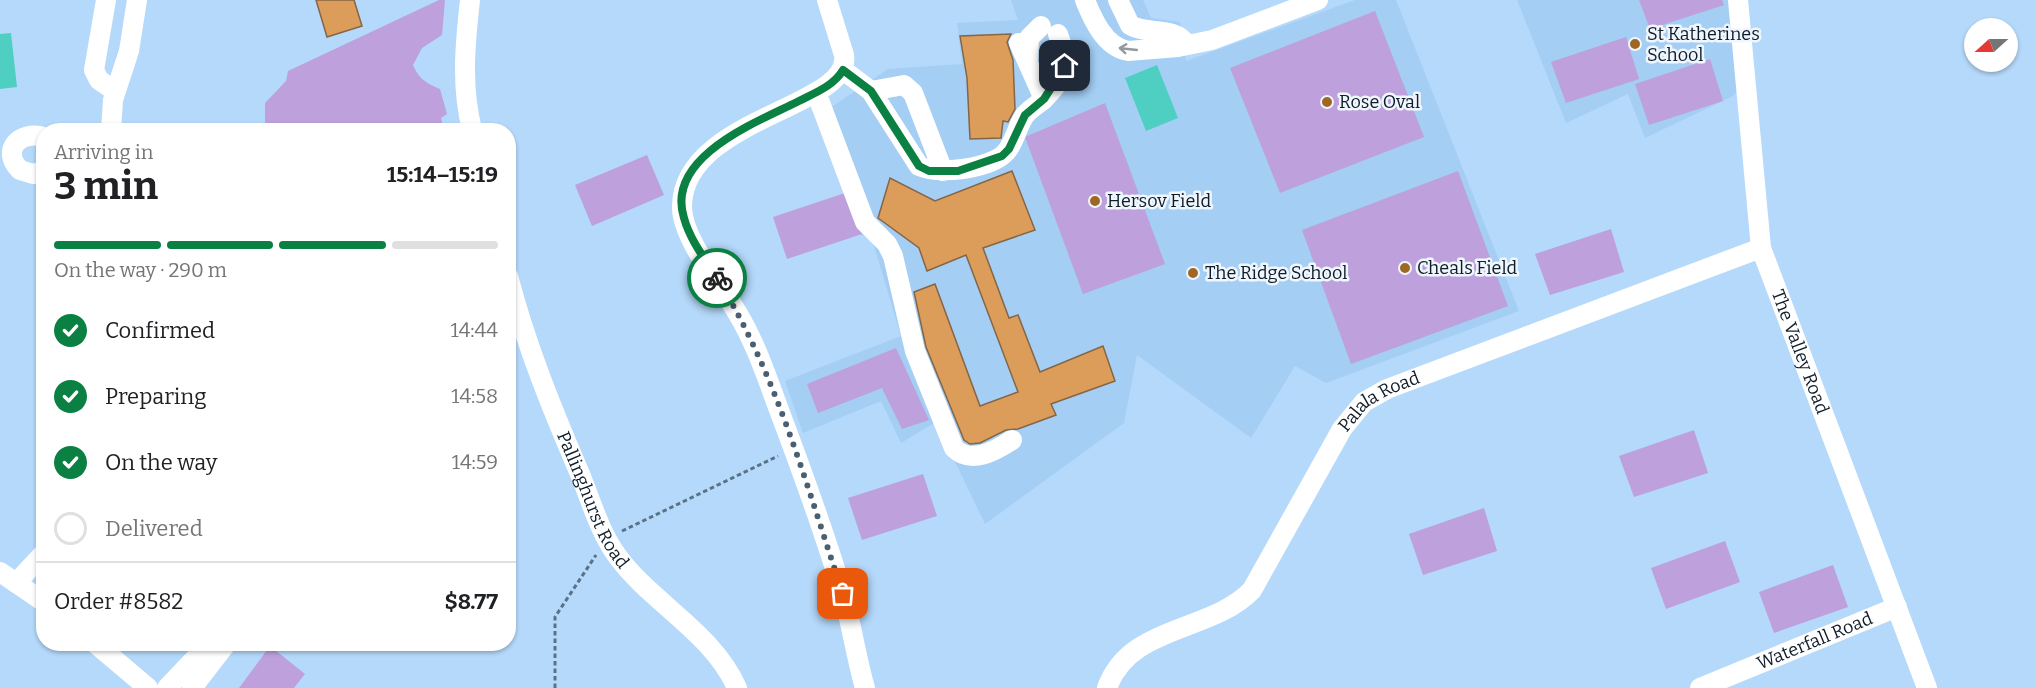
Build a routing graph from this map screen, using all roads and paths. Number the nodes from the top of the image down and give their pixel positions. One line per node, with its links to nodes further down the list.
1 (106, 0): 13 (street)
2 (137, 0): 13 (street)
3 (470, 0): 18 (street)
4 (827, 0): 12 (street)
5 (1085, 0): 10 (street, one-way to 5)
6 (1118, 0): 10 (street)
7 (1317, 0): 10 (street)
8 (1738, 0): 22 (street, The Valley Road)
9 (1019, 42): 11 (street)
10 (1186, 45)
11 (1026, 64): 16 (street); 16 (street)
12 (843, 70): 14 (street); 15 (street)
13 (115, 91): 17 (street)
14 (871, 91): 20 (street); 20 (street)
15 (816, 92): 24 (street); 25 (street)
16 (1044, 99): 20 (street)
17 (112, 123)
18 (471, 123)
19 (36, 135): 21 (street)
20 (943, 171)
21 (36, 173)
22 (1761, 248): 30 (street, The Valley Road); 40 (street, Palala Road)
23 (516, 306): 26 (street, Pallinghurst Road)
24 (1012, 440)
25 (793, 448): 26 (path); 39 (street)
26 (607, 538): 37 (path); 38 (street, Pallinghurst Road)
27 (36, 559): 28 (street)
28 (8, 578): 29 (street)
29 (36, 597)
30 (1897, 607): 41 (street, Waterfall Road); 42 (street, The Valley Road)
31 (104, 651): 34 (street)
32 (202, 651): 35 (street)
33 (221, 651): 36 (street)
34 (148, 688)
35 (167, 688)
36 (192, 688)
37 (555, 688)
38 (737, 688)
39 (865, 688)
40 (1107, 688)
41 (1700, 688)
42 (1927, 688)

